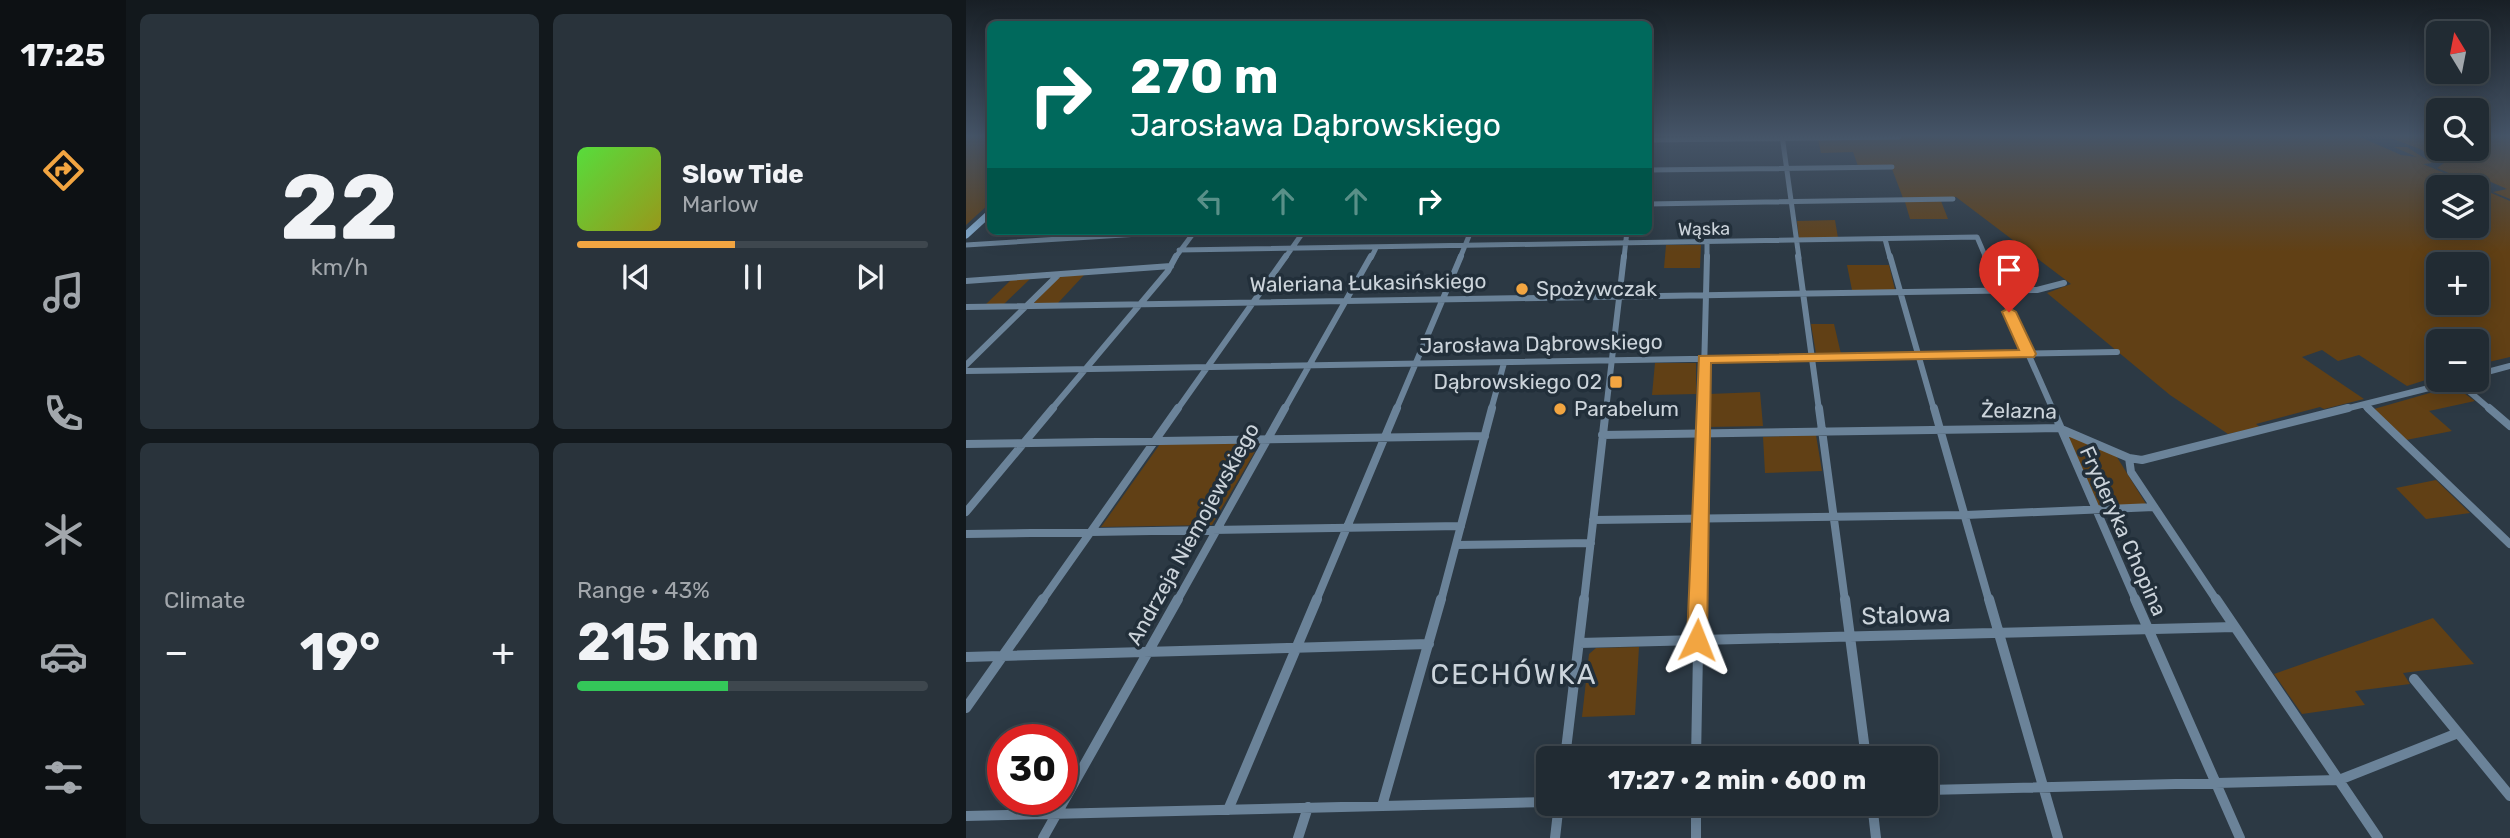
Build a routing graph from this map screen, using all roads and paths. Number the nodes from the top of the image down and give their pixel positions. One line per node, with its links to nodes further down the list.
1 (1787, 174): 3 (street)
2 (1953, 199): 3 (street)
3 (1791, 202): 4 (street); 14 (street)
4 (1652, 204)
5 (987, 216): 6 (main road)
6 (966, 235)
7 (1123, 235): 17 (street)
8 (1192, 235): 21 (street)
9 (1301, 235): 20 (street)
10 (1469, 235): 18 (street)
11 (1626, 235): 16 (street)
12 (1977, 237): 13 (street, Wąska); 26 (street, Fryderyka Chopina)
13 (1885, 239): 14 (street, Wąska); 27 (street)
14 (1797, 241): 15 (street, Wąska); 28 (street)
15 (1707, 243): 16 (street, Wąska); 29 (street)
16 (1625, 244): 18 (street, Wąska); 30 (street)
17 (966, 245)
18 (1465, 246): 19 (street, Wąska); 31 (street)
19 (1376, 248): 20 (street, Wąska); 32 (street, Andrzeja Niemojewskiego)
20 (1291, 249): 21 (street, Wąska); 33 (street)
21 (1179, 250): 22 (street)
22 (1171, 266): 23 (street); 34 (street)
23 (1059, 274): 24 (street); 35 (street)
24 (966, 281)
25 (2064, 283): 26 (street, Waleriana Łukasińskiego)
26 (2000, 290): 27 (street, Waleriana Łukasińskiego); 38 (street, Fryderyka Chopina)
27 (1901, 292): 28 (street, Waleriana Łukasińskiego); 39 (street)
28 (1804, 293): 29 (street, Waleriana Łukasińskiego); 40 (street)
29 (1705, 295): 30 (street, Waleriana Łukasińskiego); 41 (street)
30 (1618, 297): 31 (street, Waleriana Łukasińskiego); 42 (street)
31 (1443, 299): 32 (street, Waleriana Łukasińskiego); 43 (street)
32 (1346, 300): 33 (street, Waleriana Łukasińskiego); 46 (street, Andrzeja Niemojewskiego)
33 (1253, 301): 34 (street, Waleriana Łukasińskiego); 48 (street)
34 (1142, 304): 35 (street, Waleriana Łukasińskiego); 49 (street)
35 (1025, 306): 36 (street, Waleriana Łukasińskiego); 45 (street)
36 (966, 307)
37 (2117, 352): 38 (street, Jarosława Dąbrowskiego)
38 (2029, 354): 39 (street, Jarosława Dąbrowskiego); 57 (street, Fryderyka Chopina)
39 (1919, 355): 40 (street, Jarosława Dąbrowskiego); 56 (street)
40 (1811, 357): 41 (street, Jarosława Dąbrowskiego); 58 (street)
41 (1704, 359): 42 (street, Jarosława Dąbrowskiego); 59 (street)
42 (1610, 361): 44 (street, Jarosława Dąbrowskiego); 60 (street)
43 (1417, 363): 44 (street, Jarosława Dąbrowskiego); 46 (street, Jarosława Dąbrowskiego); 62 (street)
44 (1504, 363): 61 (street)
45 (966, 365)
46 (1309, 365): 48 (street, Jarosława Dąbrowskiego); 63 (street, Andrzeja Niemojewskiego)
47 (2510, 366): 51 (street)
48 (1205, 367): 49 (street, Jarosława Dąbrowskiego); 64 (street)
49 (1087, 369): 50 (street, Jarosława Dąbrowskiego); 66 (street)
50 (966, 371)
51 (2489, 372)
52 (2426, 389): 54 (street, Żelazna)
53 (2472, 392): 55 (street)
54 (2365, 406): 67 (street, Żelazna); 81 (street)
55 (2510, 426)
56 (1941, 428): 57 (street, Żelazna); 58 (street, Żelazna); 71 (street)
57 (2059, 428): 67 (street, Żelazna); 69 (street, Fryderyka Chopina)
58 (1822, 431): 59 (street, Żelazna); 72 (street)
59 (1703, 433): 60 (street, Żelazna); 73 (street)
60 (1602, 435): 74 (street)
61 (1485, 436): 62 (street); 75 (street)
62 (1386, 438): 63 (street); 76 (street)
63 (1266, 439): 64 (street); 77 (street, Andrzeja Niemojewskiego)
64 (1154, 440): 66 (street); 78 (street)
65 (966, 444): 66 (street)
66 (1023, 444): 70 (street)
67 (2129, 458): 68 (street)
68 (2154, 508): 69 (street); 83 (street)
69 (2096, 511): 71 (street); 84 (street, Fryderyka Chopina)
70 (966, 512)
71 (1966, 515): 72 (street); 85 (street)
72 (1836, 516): 73 (street); 86 (street)
73 (1701, 518): 74 (street); 87 (street)
74 (1593, 520): 80 (street)
75 (1461, 526): 76 (street); 82 (street)
76 (1347, 528): 77 (street); 90 (street)
77 (1217, 531): 78 (street); 91 (street, Andrzeja Niemojewskiego)
78 (1090, 532): 79 (street); 92 (street)
79 (966, 534)
80 (1591, 543): 82 (street); 88 (street)
81 (2510, 544)
82 (1456, 545): 89 (street)
83 (2235, 626): 84 (street, Stalowa); 101 (street)
84 (2146, 628): 85 (street, Stalowa); 102 (street, Fryderyka Chopina)
85 (2000, 632): 86 (street, Stalowa); 103 (street)
86 (1850, 637): 87 (street, Stalowa); 99 (street)
87 (1697, 640): 88 (street, Stalowa); 98 (street)
88 (1579, 643): 97 (street)
89 (1429, 644): 90 (street); 107 (street)
90 (1296, 647): 91 (street); 109 (street)
91 (1147, 652): 92 (street); 100 (street, Andrzeja Niemojewskiego)
92 (1003, 656): 93 (street); 95 (street)
93 (966, 657)
94 (2414, 679): 96 (street)
95 (966, 708)
96 (2458, 733): 101 (street); 105 (street)
97 (1566, 746)
98 (1696, 746)
99 (1864, 746)
100 (1078, 775)
101 (2339, 780): 102 (street); 124 (street)
102 (2216, 783): 103 (street); 123 (street, Fryderyka Chopina)
103 (2044, 787): 104 (street); 122 (street)
104 (1938, 790)
105 (2510, 796)
106 (1536, 802): 107 (street)
107 (1382, 806): 108 (street)
108 (1308, 807): 109 (street); 118 (street)
109 (1228, 810): 110 (street)
110 (1078, 813)
111 (996, 815): 113 (street)
112 (1056, 815): 117 (street, Andrzeja Niemojewskiego)
113 (966, 816)
114 (1558, 816): 119 (street)
115 (1696, 816): 120 (street)
116 (1873, 816): 121 (street)
117 (1043, 838)
118 (1297, 838)
119 (1555, 838)
120 (1696, 838)
121 (1876, 838)
122 (2058, 838)
123 (2240, 838)
124 (2378, 838)

